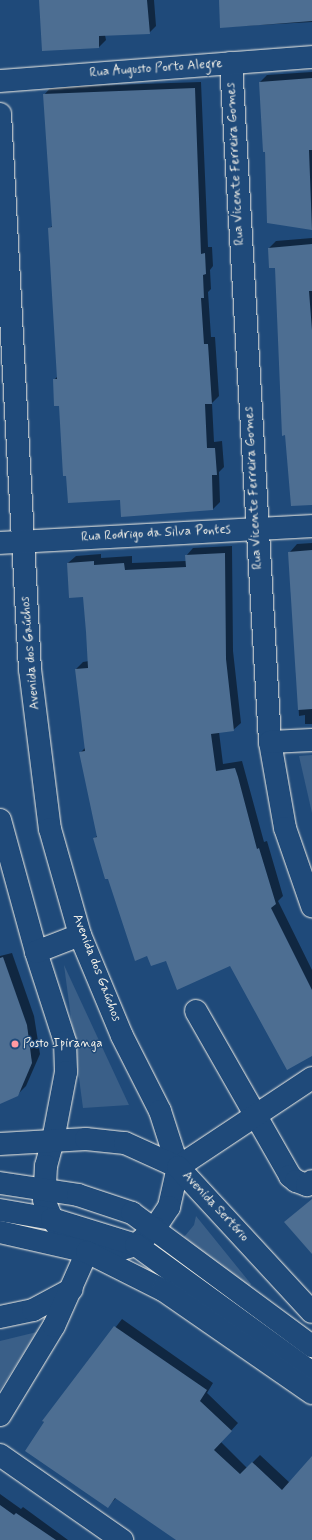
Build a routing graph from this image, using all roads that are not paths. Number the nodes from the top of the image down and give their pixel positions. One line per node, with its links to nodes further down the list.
1 (312, 57): 2 (street, Rua Augusto Porto Alegre)
2 (231, 63): 3 (street, Rua Augusto Porto Alegre); 6 (street, Rua Vicente Ferreira Gomes)
3 (0, 81)
4 (0, 114): 7 (street, Avenida dos Gaúchos)
5 (312, 526): 6 (street, Rua Rodrigo da Silva Pontes)
6 (256, 529): 7 (street, Rua Rodrigo da Silva Pontes); 10 (street, Rua Vicente Ferreira Gomes)
7 (23, 542): 8 (street, Rua Rodrigo da Silva Pontes); 13 (street, Avenida dos Gaúchos)
8 (0, 543)
9 (312, 740): 10 (street)
10 (270, 742): 12 (street, Rua Vicente Ferreira Gomes)
11 (0, 820): 14 (street)
12 (312, 906)
13 (80, 935): 14 (street); 20 (street, Avenida dos Gaúchos)
14 (36, 952): 18 (street)
15 (196, 1011): 17 (street)
16 (312, 1078): 17 (street)
17 (254, 1115): 20 (street); 21 (street)
18 (53, 1140): 19 (street, Avenida Sertório); 20 (street, Avenida Sertório); 23 (street)
19 (0, 1144)
20 (178, 1167): 26 (street); 31 (street, Avenida Sertório)
21 (312, 1181)
22 (0, 1183): 23 (street)
23 (44, 1190): 25 (street); 26 (street)
24 (0, 1210): 25 (street)
25 (52, 1219): 28 (street); 29 (street)
26 (155, 1228): 28 (street); 33 (street)
27 (0, 1232): 29 (street)
28 (136, 1246): 29 (street); 34 (street)
29 (87, 1252): 30 (street); 35 (street)
30 (72, 1289): 32 (street); 36 (street)
31 (312, 1312)
32 (0, 1317)
33 (312, 1346)
34 (312, 1373)
35 (312, 1394)
36 (0, 1415)
37 (0, 1455): 38 (street)
38 (122, 1540)

